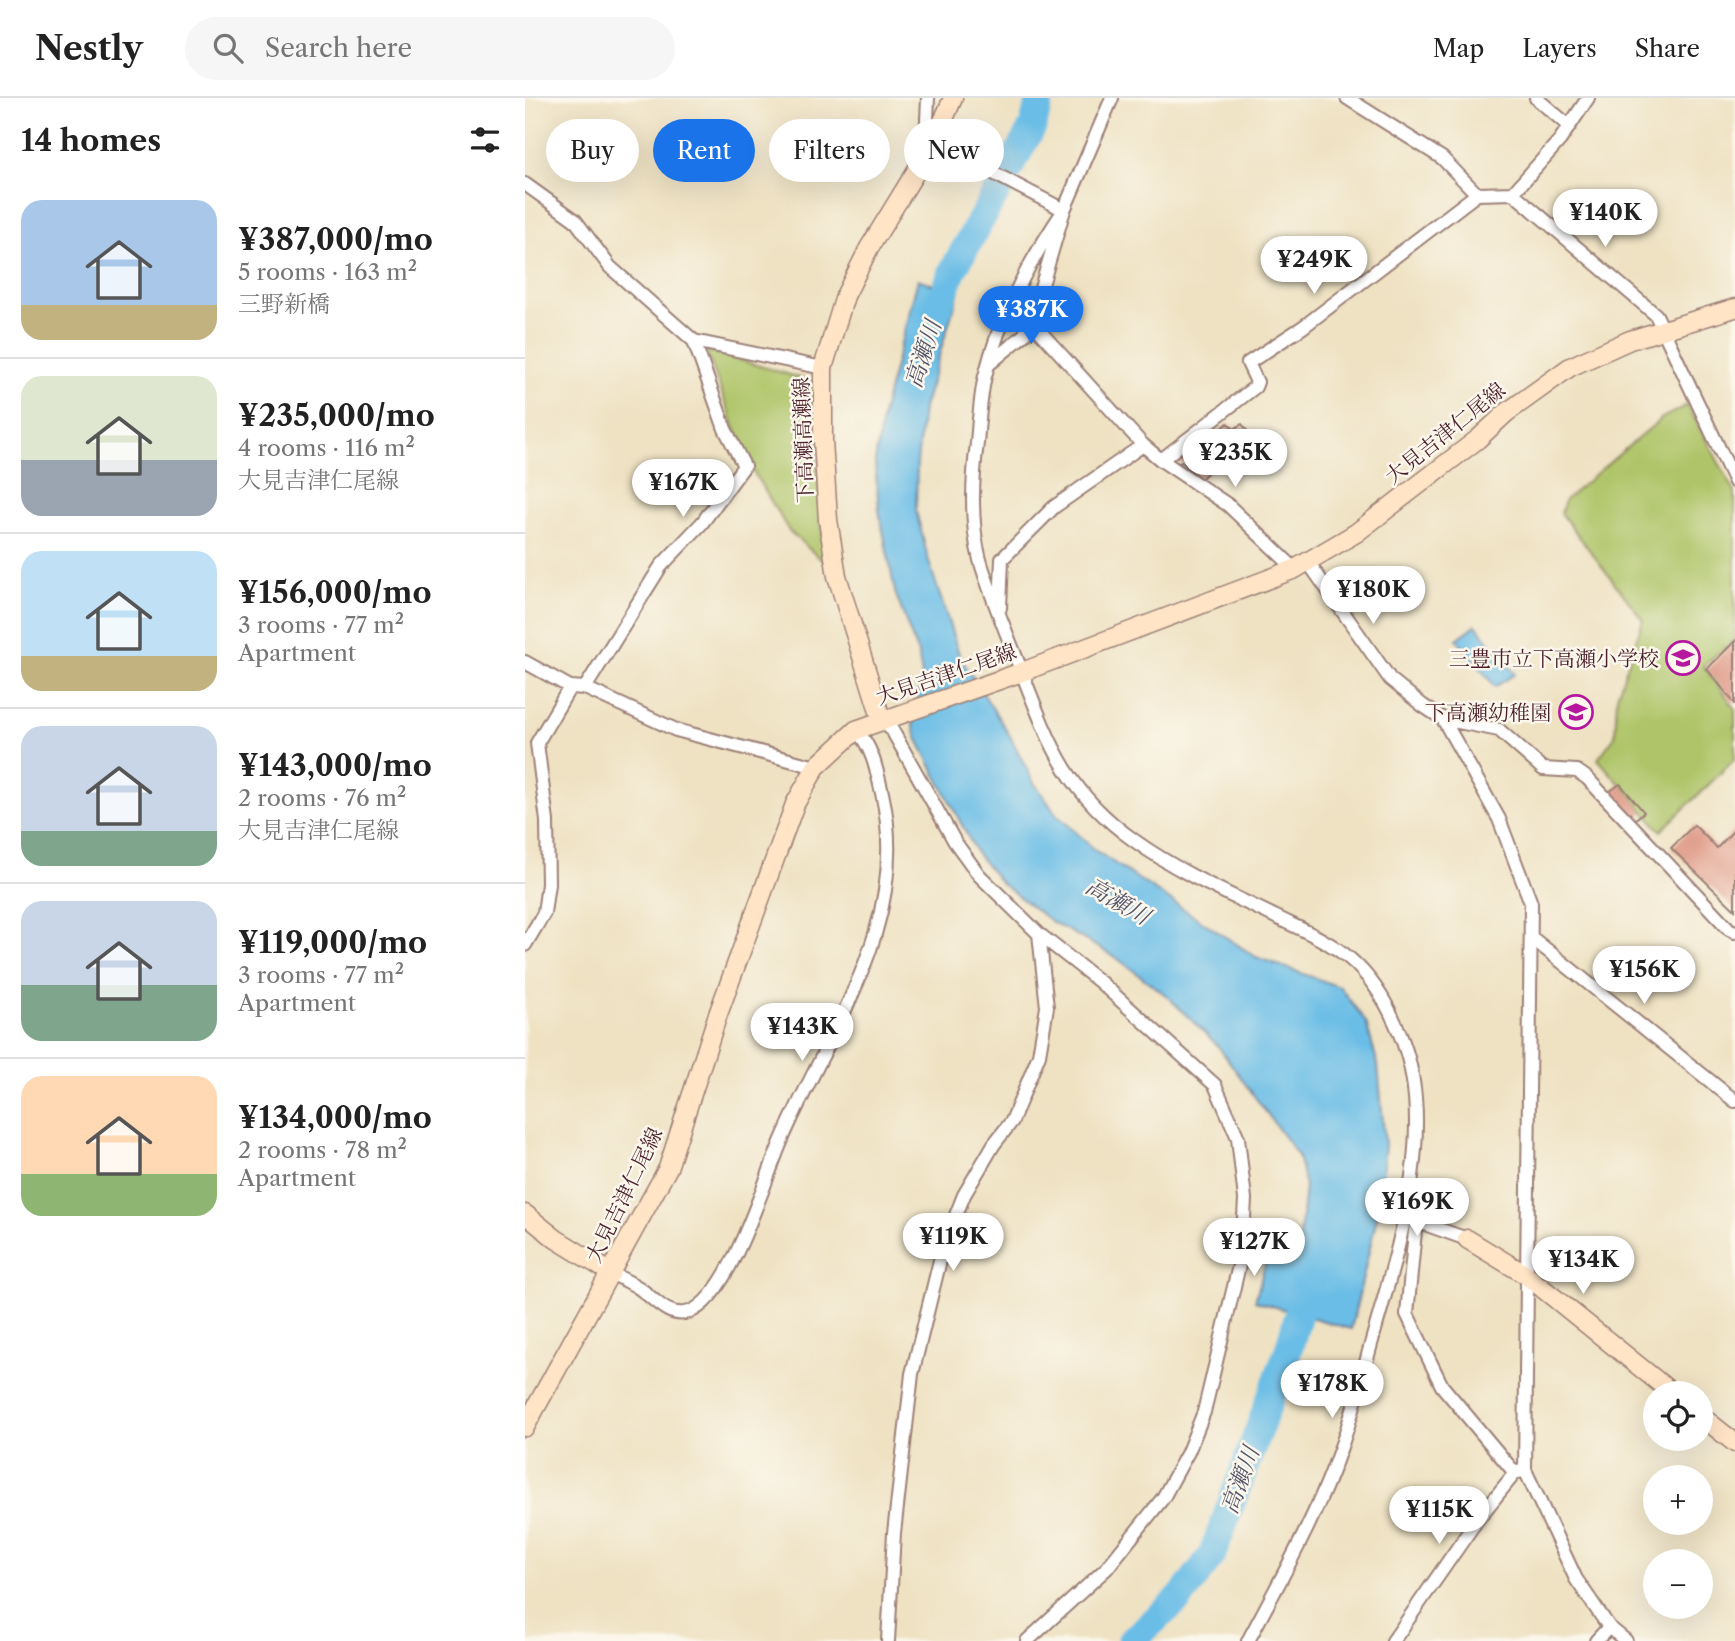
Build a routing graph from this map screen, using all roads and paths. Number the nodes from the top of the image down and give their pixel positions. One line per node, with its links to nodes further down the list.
1 (928, 98): 7 (street)
2 (953, 98): 8 (main road, 下高瀬高瀬線)
3 (1112, 98): 15 (street)
4 (1347, 98): 14 (street)
5 (1535, 98): 9 (street)
6 (1588, 98): 9 (street)
7 (927, 119)
8 (944, 119)
9 (1569, 127): 13 (street)
10 (1004, 179): 15 (street)
11 (909, 182): 21 (main road, 下高瀬高瀬線)
12 (525, 184): 19 (street)
13 (1513, 193): 14 (street); 18 (street)
14 (1477, 194): 23 (street)
15 (1064, 210): 16 (street); 20 (street)
16 (1036, 305): 20 (street); 22 (street)
17 (1735, 308): 18 (main road, 大見吉津仁尾線)
18 (1661, 330): 24 (street); 25 (main road, 大見吉津仁尾線)
19 (694, 341): 21 (street); 30 (street)
20 (988, 365): 26 (street)
21 (823, 368): 32 (main road, 下高瀬高瀬線)
22 (1143, 445): 23 (street); 26 (street)
23 (1161, 460): 25 (street)
24 (1735, 482)
25 (1301, 566): 28 (main road, 大見吉津仁尾線); 31 (street)
26 (1000, 616): 28 (street)
27 (525, 662): 29 (street)
28 (1022, 672): 32 (main road, 大見吉津仁尾線); 40 (street)
29 (570, 687): 30 (street); 38 (street)
30 (585, 688): 34 (street)
31 (1443, 719): 35 (street); 37 (street)
32 (883, 721): 33 (main road, 大見吉津仁尾線); 36 (street)
33 (856, 730): 34 (main road, 大見吉津仁尾線); 44 (street)
34 (816, 767): 44 (main road, 大見吉津仁尾線)
35 (1735, 932)
36 (1039, 934): 52 (street); 53 (street)
37 (1532, 938): 39 (street); 45 (street)
38 (525, 945)
39 (1735, 1101)
40 (1411, 1197): 42 (street); 54 (street)
41 (525, 1214): 44 (main road)
42 (1416, 1221): 43 (street); 50 (street)
43 (1467, 1239): 45 (main road)
44 (611, 1273): 48 (main road, 大見吉津仁尾線)
45 (1526, 1275): 46 (main road); 50 (street)
46 (1657, 1381)
47 (1713, 1426): 49 (main road)
48 (525, 1427)
49 (1735, 1443)
50 (1520, 1472): 51 (street); 55 (street)
51 (1609, 1627): 56 (street); 57 (street)
52 (888, 1641)
53 (1027, 1641)
54 (1248, 1641)
55 (1393, 1641)
56 (1596, 1641)
57 (1626, 1641)

